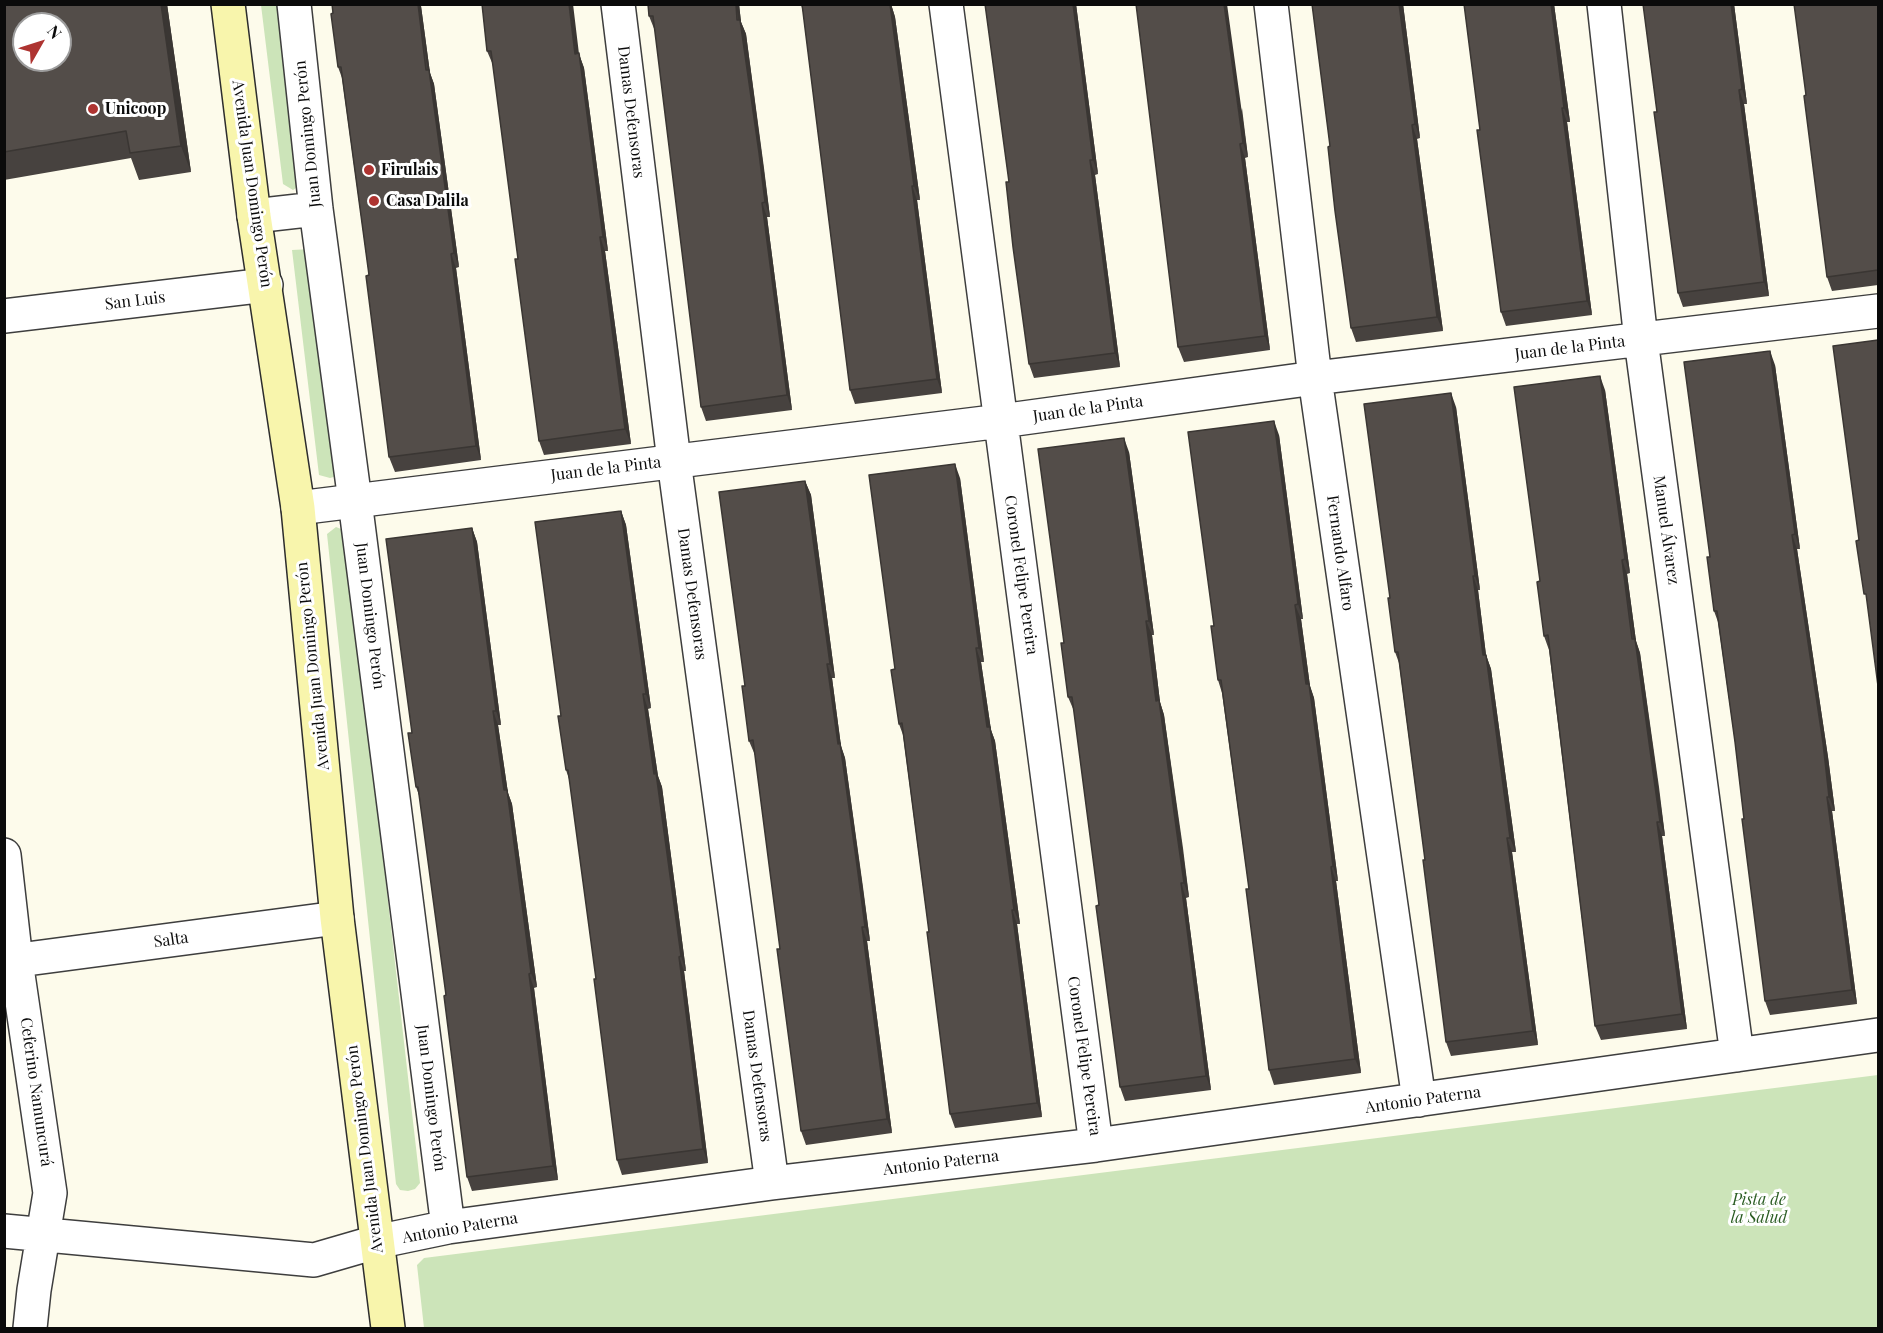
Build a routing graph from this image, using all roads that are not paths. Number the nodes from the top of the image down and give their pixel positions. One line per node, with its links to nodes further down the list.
1 (228, 4): 8 (main road, Avenida Juan Domingo Perón)
2 (294, 4): 7 (street, Juan Domingo Perón)
3 (618, 4): 15 (street, Damas Defensoras)
4 (946, 4): 14 (street, Coronel Felipe Pereira)
5 (1271, 4): 13 (street, Fernando Alfaro)
6 (1604, 4): 12 (street, Manuel Álvarez)
7 (316, 209): 8 (street); 16 (street, Juan Domingo Perón)
8 (254, 216): 9 (main road, Avenida Juan Domingo Perón)
9 (266, 285): 11 (street, San Luis); 17 (main road, Avenida Juan Domingo Perón)
10 (1878, 311): 12 (street, Juan de la Pinta)
11 (4, 316)
12 (1641, 340): 13 (street, Juan de la Pinta); 22 (street, Manuel Álvarez)
13 (1315, 378): 14 (street, Juan de la Pinta); 23 (street, Fernando Alfaro)
14 (1000, 421): 15 (street, Juan de la Pinta); 24 (street, Coronel Felipe Pereira)
15 (674, 461): 16 (street, Juan de la Pinta); 25 (street, Damas Defensoras)
16 (356, 501): 17 (street, Juan de la Pinta); 26 (street, Juan Domingo Perón)
17 (298, 508): 19 (main road, Avenida Juan Domingo Perón)
18 (4, 855): 20 (street, Ceferino Namuncurá)
19 (337, 918): 20 (street, Salta); 29 (main road, Avenida Juan Domingo Perón)
20 (10, 961): 28 (street, Ceferino Namuncurá)
21 (1878, 1035): 22 (street, Antonio Paterna)
22 (1737, 1055): 23 (street, Antonio Paterna)
23 (1419, 1100): 24 (street, Antonio Paterna)
24 (1096, 1145): 25 (street, Antonio Paterna)
25 (772, 1183): 26 (street, Antonio Paterna)
26 (448, 1227): 29 (street, Antonio Paterna)
27 (4, 1231): 28 (street, Antonio Paterna)
28 (44, 1234): 29 (street, Antonio Paterna); 30 (street, Ceferino Namuncurá)
29 (376, 1242): 31 (main road, Avenida Juan Domingo Perón)
30 (30, 1329)
31 (388, 1329)

